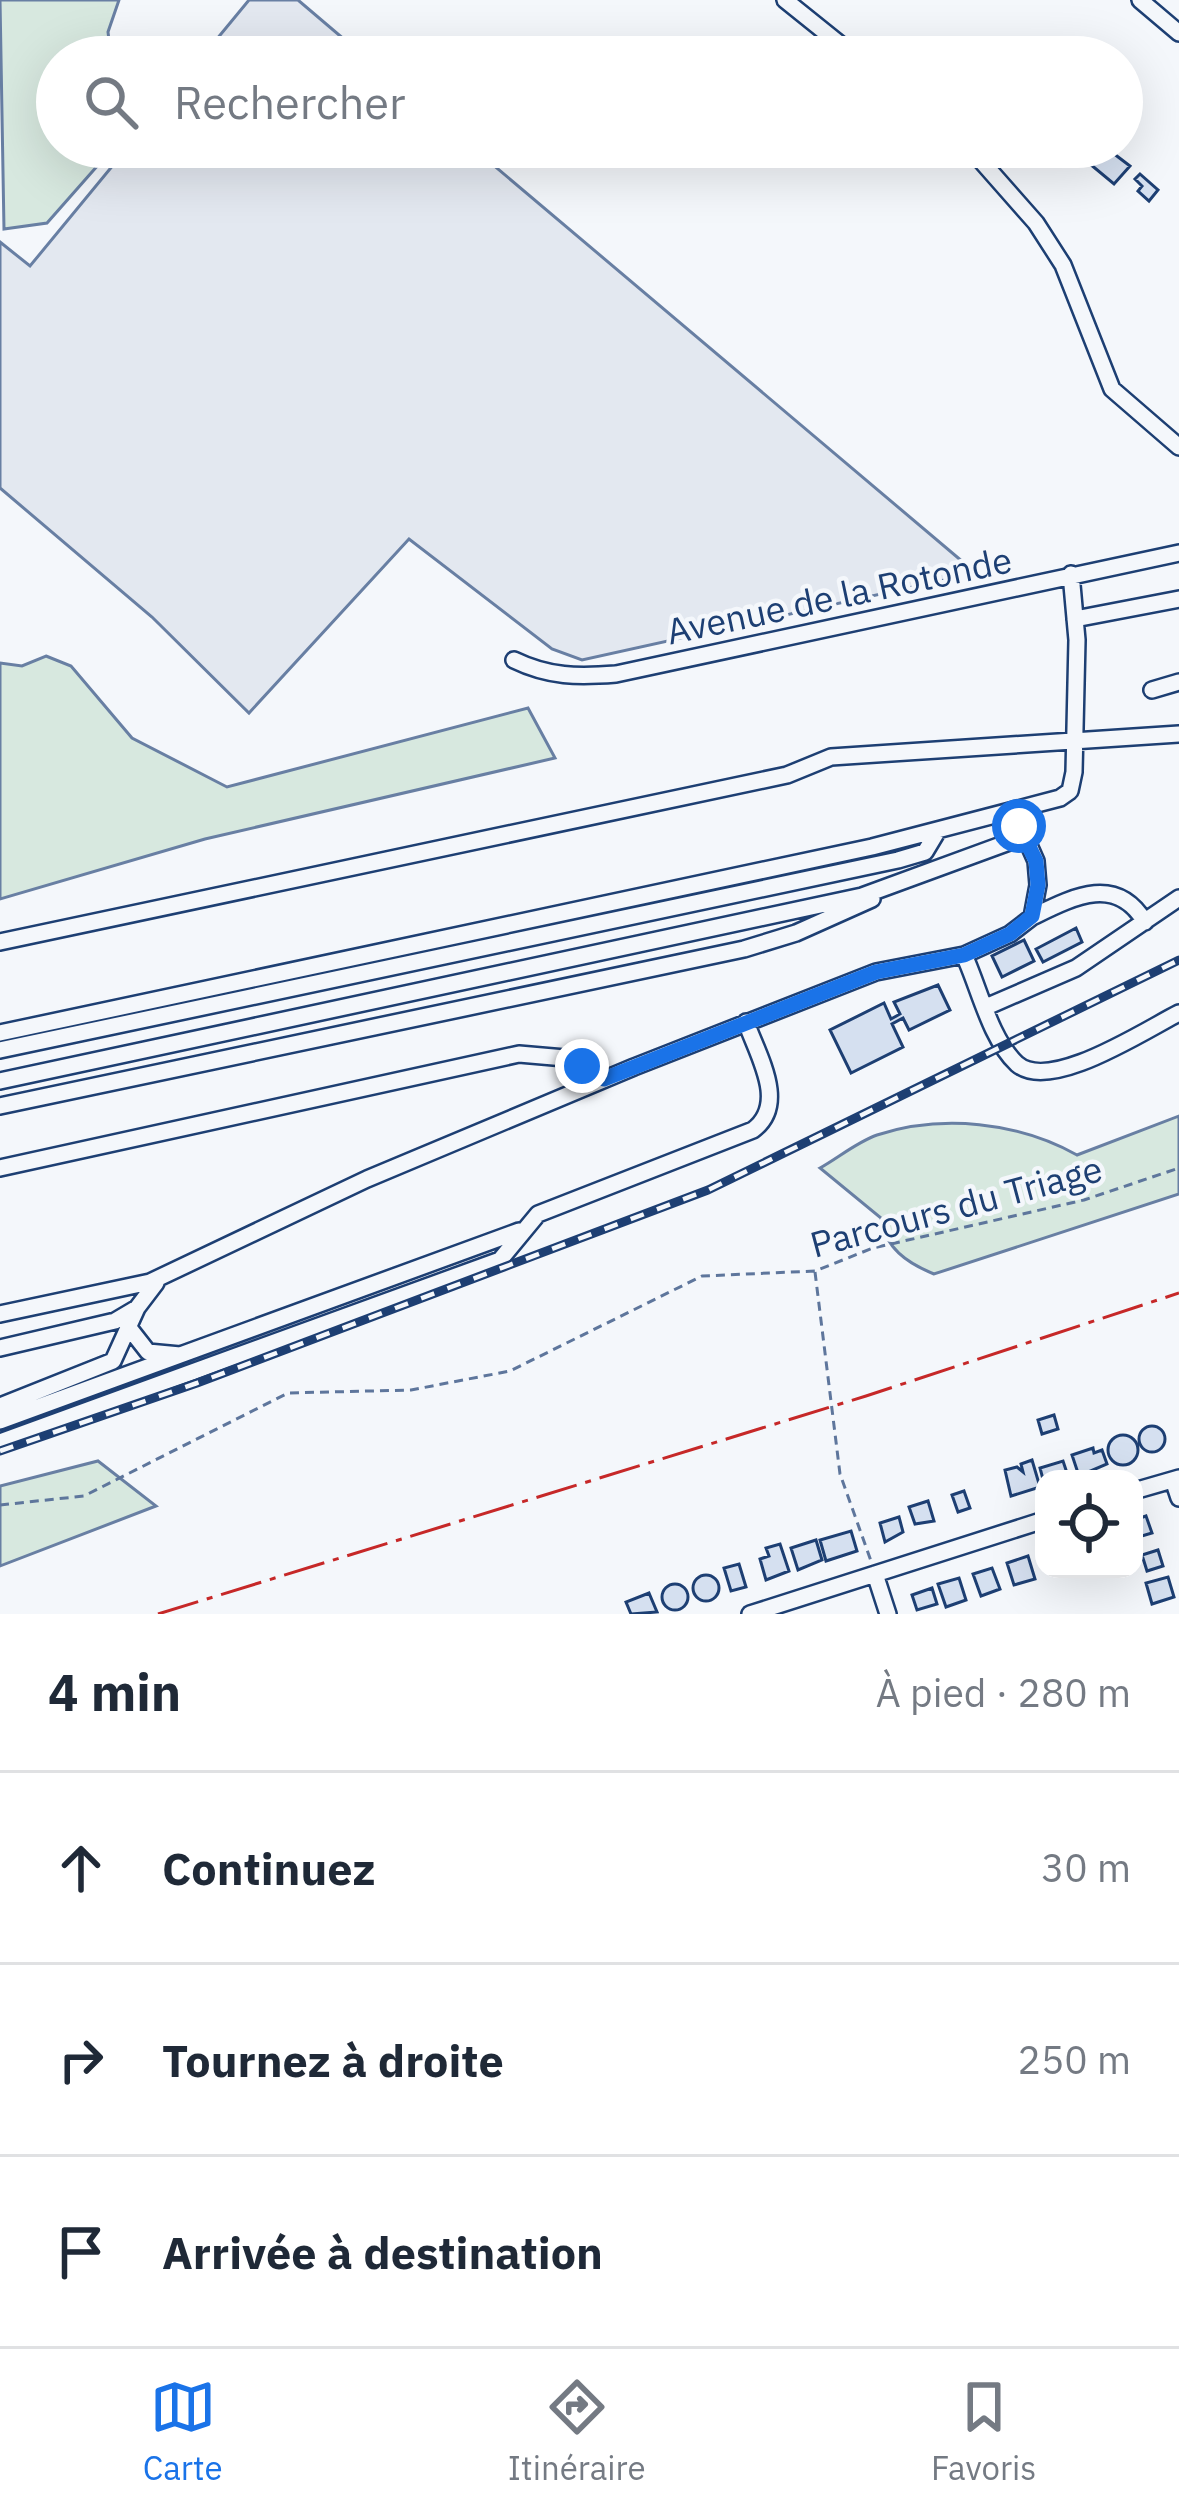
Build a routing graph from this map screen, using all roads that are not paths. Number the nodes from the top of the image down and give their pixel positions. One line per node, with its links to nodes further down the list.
1 (785, 0): 4 (street)
2 (1140, 0): 3 (street)
3 (1179, 33)
4 (830, 36)
5 (988, 168): 6 (street)
6 (1179, 447)
7 (1179, 553): 8 (street, Avenue de la Rotonde)
8 (1071, 574): 10 (street); 11 (street, Avenue de la Rotonde)
9 (1179, 599): 10 (street)
10 (1075, 619): 15 (street)
11 (514, 660)
12 (1179, 682): 13 (street)
13 (1152, 690)
14 (1179, 734): 15 (street)
15 (1076, 741): 16 (street); 23 (street)
16 (1014, 811): 17 (street); 18 (street)
17 (937, 832): 30 (street); 31 (street)
18 (1024, 837): 19 (street); 21 (street)
19 (896, 887): 25 (street); 26 (street)
20 (1179, 898): 22 (street)
21 (1032, 916): 22 (street); 24 (street)
22 (1145, 922): 27 (street)
23 (0, 942)
24 (964, 955): 27 (street); 29 (street)
25 (536, 968): 26 (street); 33 (street)
26 (542, 990): 34 (street)
27 (986, 1006): 28 (street)
28 (1179, 1012)
29 (746, 1022): 32 (street); 36 (street)
30 (0, 1033)
31 (0, 1051)
32 (604, 1079): 35 (street); 37 (street)
33 (0, 1081)
34 (0, 1106)
35 (0, 1168)
36 (519, 1231): 42 (street); 45 (street)
37 (163, 1277): 38 (street); 39 (street)
38 (137, 1307): 40 (street); 41 (street)
39 (0, 1313)
40 (130, 1329): 42 (street); 43 (street)
41 (0, 1348)
42 (201, 1351): 44 (street)
43 (0, 1406)
44 (0, 1421)
45 (0, 1442)
46 (1176, 1479): 47 (street); 48 (street)
47 (1143, 1488)
48 (1179, 1498)
49 (1035, 1523): 50 (street)
50 (875, 1574): 51 (street); 52 (street)
51 (750, 1614)
52 (888, 1614)

